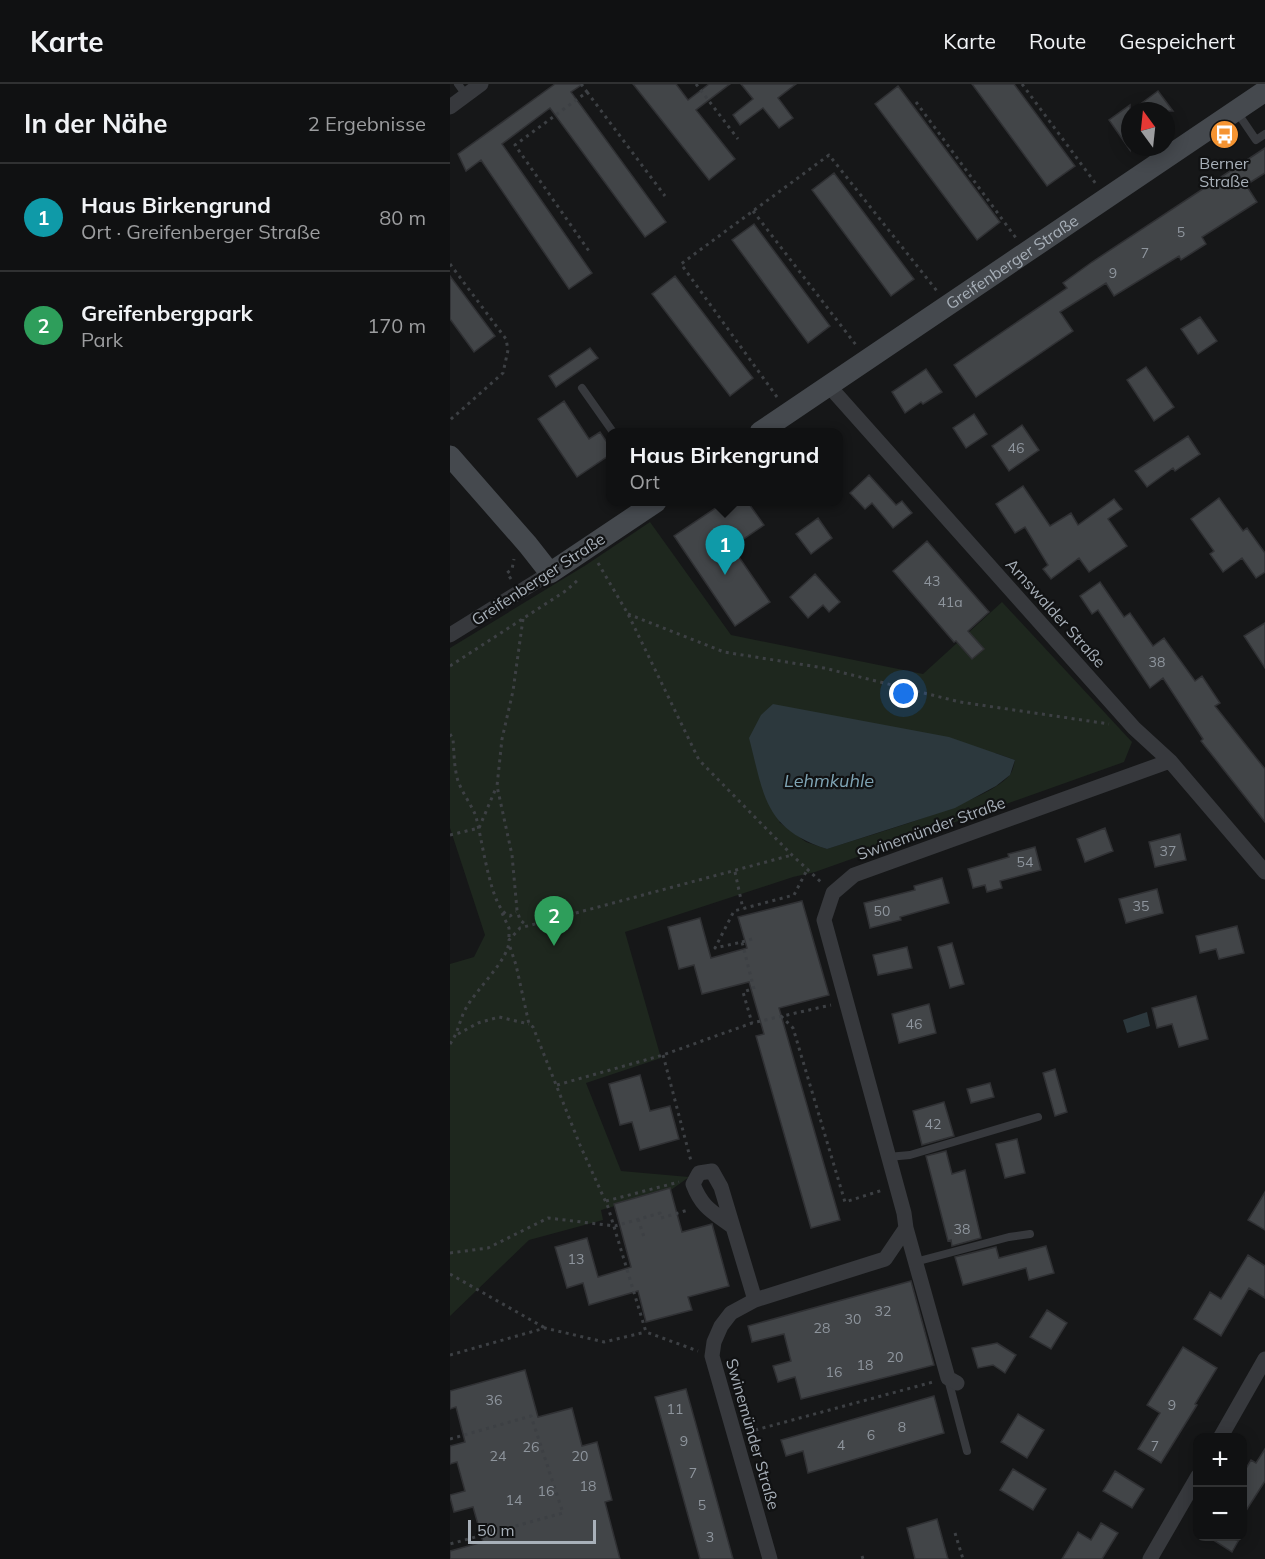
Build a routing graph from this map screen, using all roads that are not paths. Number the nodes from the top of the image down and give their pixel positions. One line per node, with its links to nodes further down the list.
1 (481, 84): 2 (street)
2 (462, 90): 4 (street)
3 (1265, 91): 5 (street, Greifenberger Straße)
4 (450, 107)
5 (1236, 111): 6 (lane); 7 (street, Greifenberger Straße)
6 (1265, 134)
7 (829, 386): 10 (street, Greifenberger Straße); 15 (street, Arnswalder Straße)
8 (582, 388): 9 (lane)
9 (610, 428)
10 (766, 428)
11 (450, 456): 13 (street)
12 (649, 506): 13 (street, Greifenberger Straße)
13 (550, 573): 14 (street, Greifenberger Straße)
14 (450, 635)
15 (1170, 761): 16 (street, Arnswalder Straße); 18 (street, Swinemünder Straße)
16 (1262, 863)
17 (1038, 1117): 18 (lane)
18 (888, 1157): 20 (street)
19 (733, 1227): 19 (street); 23 (street)
20 (906, 1228): 22 (street); 23 (street, Swinemünder Straße)
21 (1030, 1234): 22 (lane)
22 (915, 1262): 25 (street)
23 (755, 1300): 29 (street, Swinemünder Straße)
24 (1265, 1359): 26 (street)
25 (952, 1380): 27 (lane)
26 (1222, 1433)
27 (967, 1451)
28 (1193, 1483): 30 (street)
29 (770, 1559)
30 (1150, 1559)

